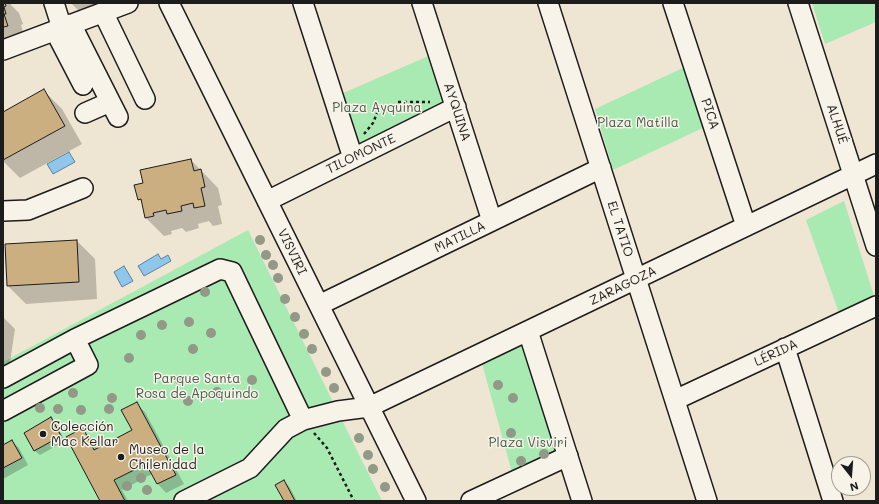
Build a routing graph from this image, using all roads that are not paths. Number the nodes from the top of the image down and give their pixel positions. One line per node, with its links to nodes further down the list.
1 (54, 3): 10 (street)
2 (128, 3): 9 (street)
3 (168, 3): 21 (street, VISVIRI)
4 (303, 3): 16 (street)
5 (422, 3): 14 (street, AYQUINA)
6 (548, 3): 18 (street, EL TATIO)
7 (673, 3): 24 (street, PICA)
8 (798, 3): 19 (street, ALHUÉ)
9 (103, 12): 10 (street); 13 (street)
10 (63, 28): 11 (street); 12 (street); 15 (street)
11 (3, 50)
12 (83, 85)
13 (145, 99)
14 (456, 108): 16 (street, TILOMONTE); 23 (street, AYQUINA)
15 (85, 113)
16 (353, 158): 21 (street, TILOMONTE)
17 (876, 164): 19 (street, ZARAGOZA)
18 (601, 168): 23 (street, MATILLA); 26 (street, EL TATIO)
19 (853, 176): 24 (street, ZARAGOZA); 25 (street, ALHUÉ)
20 (83, 188): 22 (street)
21 (267, 201): 27 (street, VISVIRI)
22 (3, 210)
23 (492, 221): 27 (street, MATILLA)
24 (746, 226): 26 (street, ZARAGOZA)
25 (876, 246)
26 (636, 279): 29 (street, ZARAGOZA); 33 (street, EL TATIO)
27 (319, 305): 34 (street, VISVIRI)
28 (876, 306): 31 (street, LÉRIDA)
29 (528, 331): 34 (street, ZARAGOZA); 37 (street)
30 (75, 339): 32 (street); 35 (street); 36 (street)
31 (785, 348): 33 (street, LÉRIDA); 43 (street)
32 (3, 378)
33 (675, 400): 42 (street, EL TATIO)
34 (369, 406): 36 (street, ZARAGOZA); 39 (street, VISVIRI)
35 (3, 411)
36 (303, 420): 38 (street, ZARAGOZA)
37 (568, 456): 40 (street); 41 (street)
38 (184, 501)
39 (416, 501)
40 (471, 501)
41 (582, 501)
42 (707, 501)
43 (833, 501)

